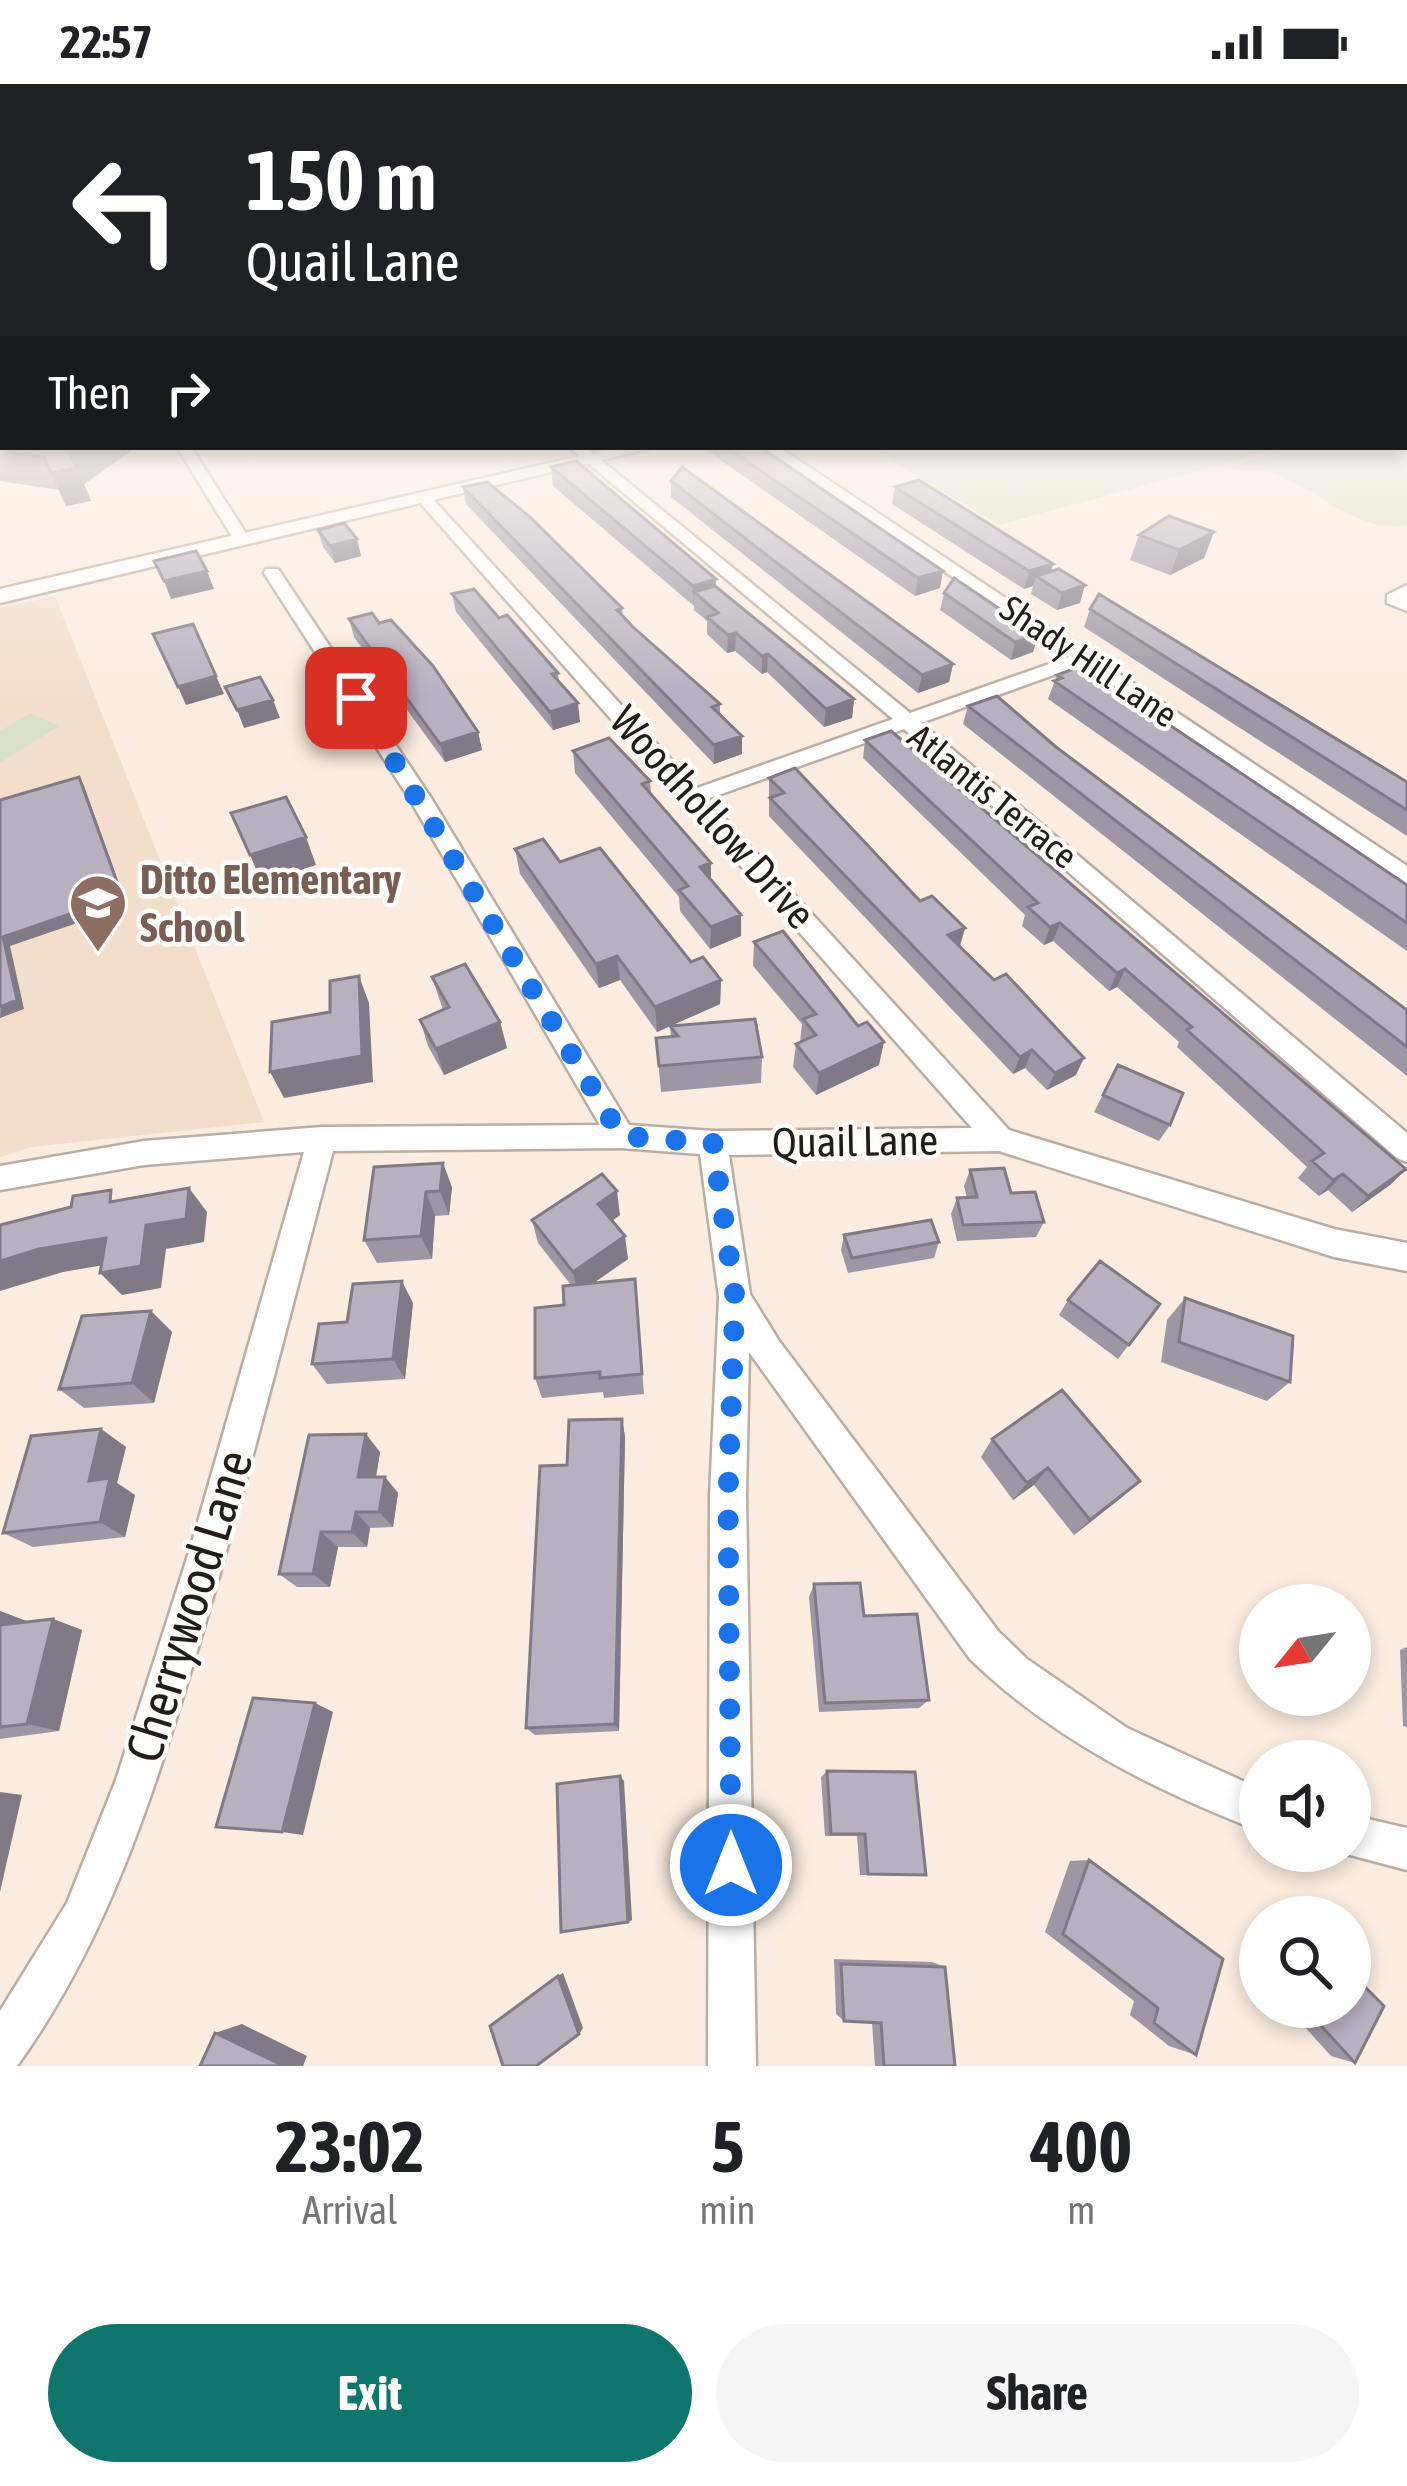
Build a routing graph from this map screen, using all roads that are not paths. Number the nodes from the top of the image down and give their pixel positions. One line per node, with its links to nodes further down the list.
1 (226, 515): 7 (street)
2 (310, 515): 7 (main road)
3 (331, 515): 7 (main road)
4 (440, 515): 15 (street, Woodhollow Drive)
5 (659, 515): 14 (street, Atlantis Terrace)
6 (872, 515): 13 (street, Shady Hill Lane)
7 (237, 533): 9 (main road); 11 (main road)
8 (272, 573): 17 (street)
9 (0, 579)
10 (1407, 590): 12 (street)
11 (0, 596)
12 (1407, 606)
13 (1084, 658): 14 (street); 16 (street, Shady Hill Lane)
14 (902, 722): 15 (street); 21 (street, Atlantis Terrace)
15 (693, 797): 19 (street, Woodhollow Drive)
16 (1407, 877)
17 (621, 1136): 18 (street, Quail Lane); 20 (street, Quail Lane)
18 (322, 1139): 22 (street, Quail Lane); 28 (street, Cherrywood Lane)
19 (999, 1139): 20 (street, Quail Lane); 23 (street, Quail Lane)
20 (713, 1143): 24 (street)
21 (1407, 1150)
22 (0, 1178)
23 (1407, 1257)
24 (735, 1297): 25 (street); 29 (street)
25 (1239, 1802)
26 (1371, 1841): 27 (street)
27 (1407, 1849)
28 (0, 2050)
29 (732, 2066)

